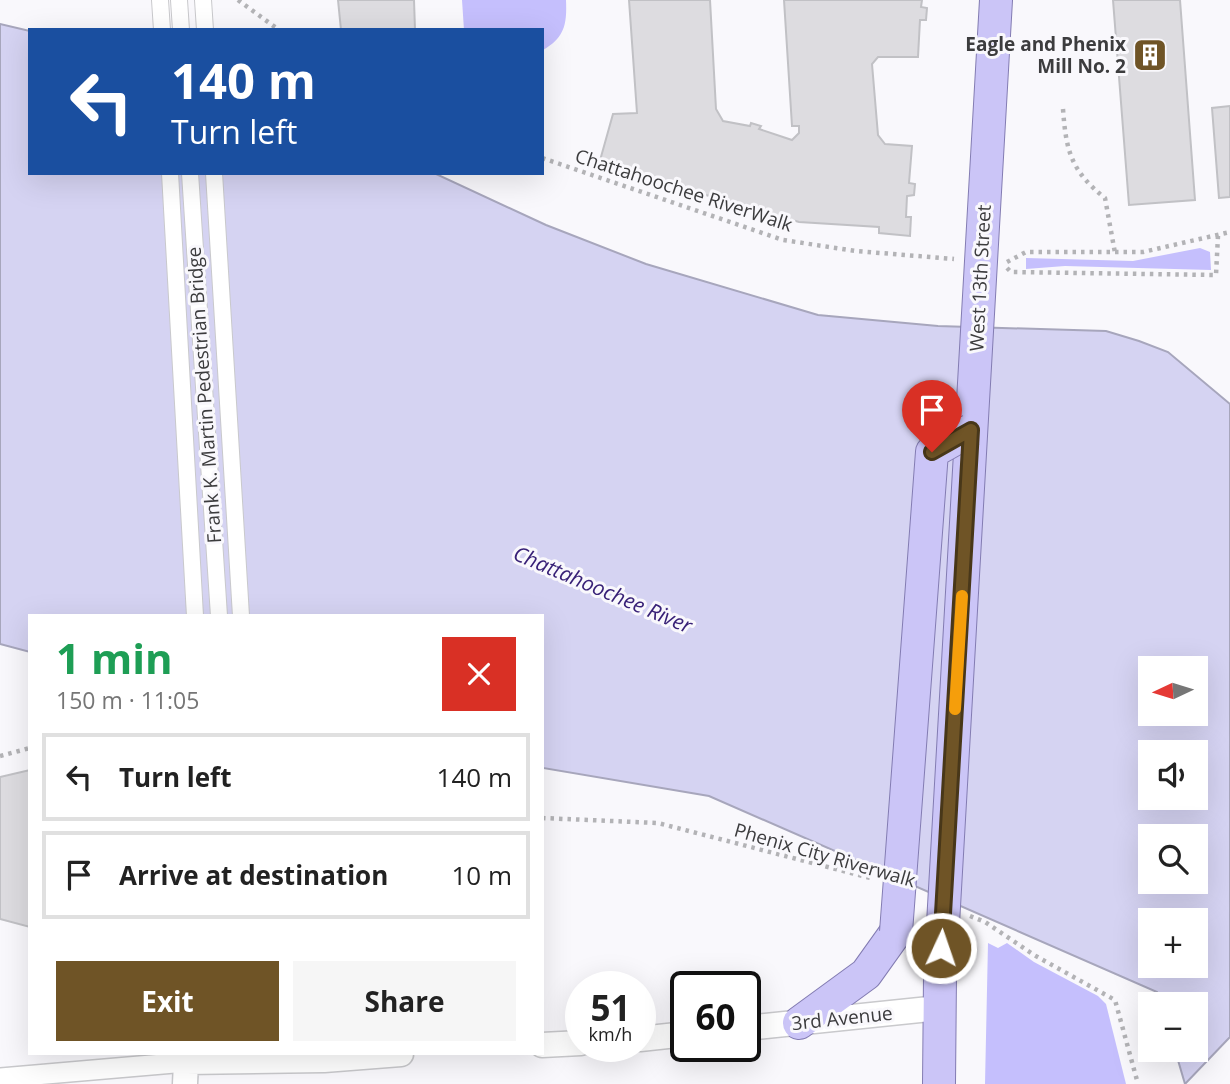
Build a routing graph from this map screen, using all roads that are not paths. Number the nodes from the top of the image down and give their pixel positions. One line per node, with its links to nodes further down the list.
1 (160, 0): 5 (street)
2 (179, 0): 6 (street)
3 (203, 0): 7 (street)
4 (996, 0): 11 (main road, West 13th Street)
5 (162, 28)
6 (181, 28)
7 (205, 28)
8 (170, 175): 12 (street)
9 (190, 175): 13 (street, Frank K. Martin Pedestrian Bridge)
10 (214, 175): 14 (street)
11 (971, 430): 15 (main road, West 13th Street); 16 (main road, bridge)
12 (195, 614)
13 (219, 614)
14 (241, 614)
15 (939, 1009): 16 (street, 3rd Avenue); 23 (main road, West 13th Street)
16 (799, 1023): 17 (street, 3rd Avenue)
17 (761, 1027)
18 (565, 1044): 19 (street)
19 (544, 1045)
20 (388, 1055): 21 (street)
21 (187, 1067): 22 (street)
22 (0, 1078)
23 (939, 1084)

